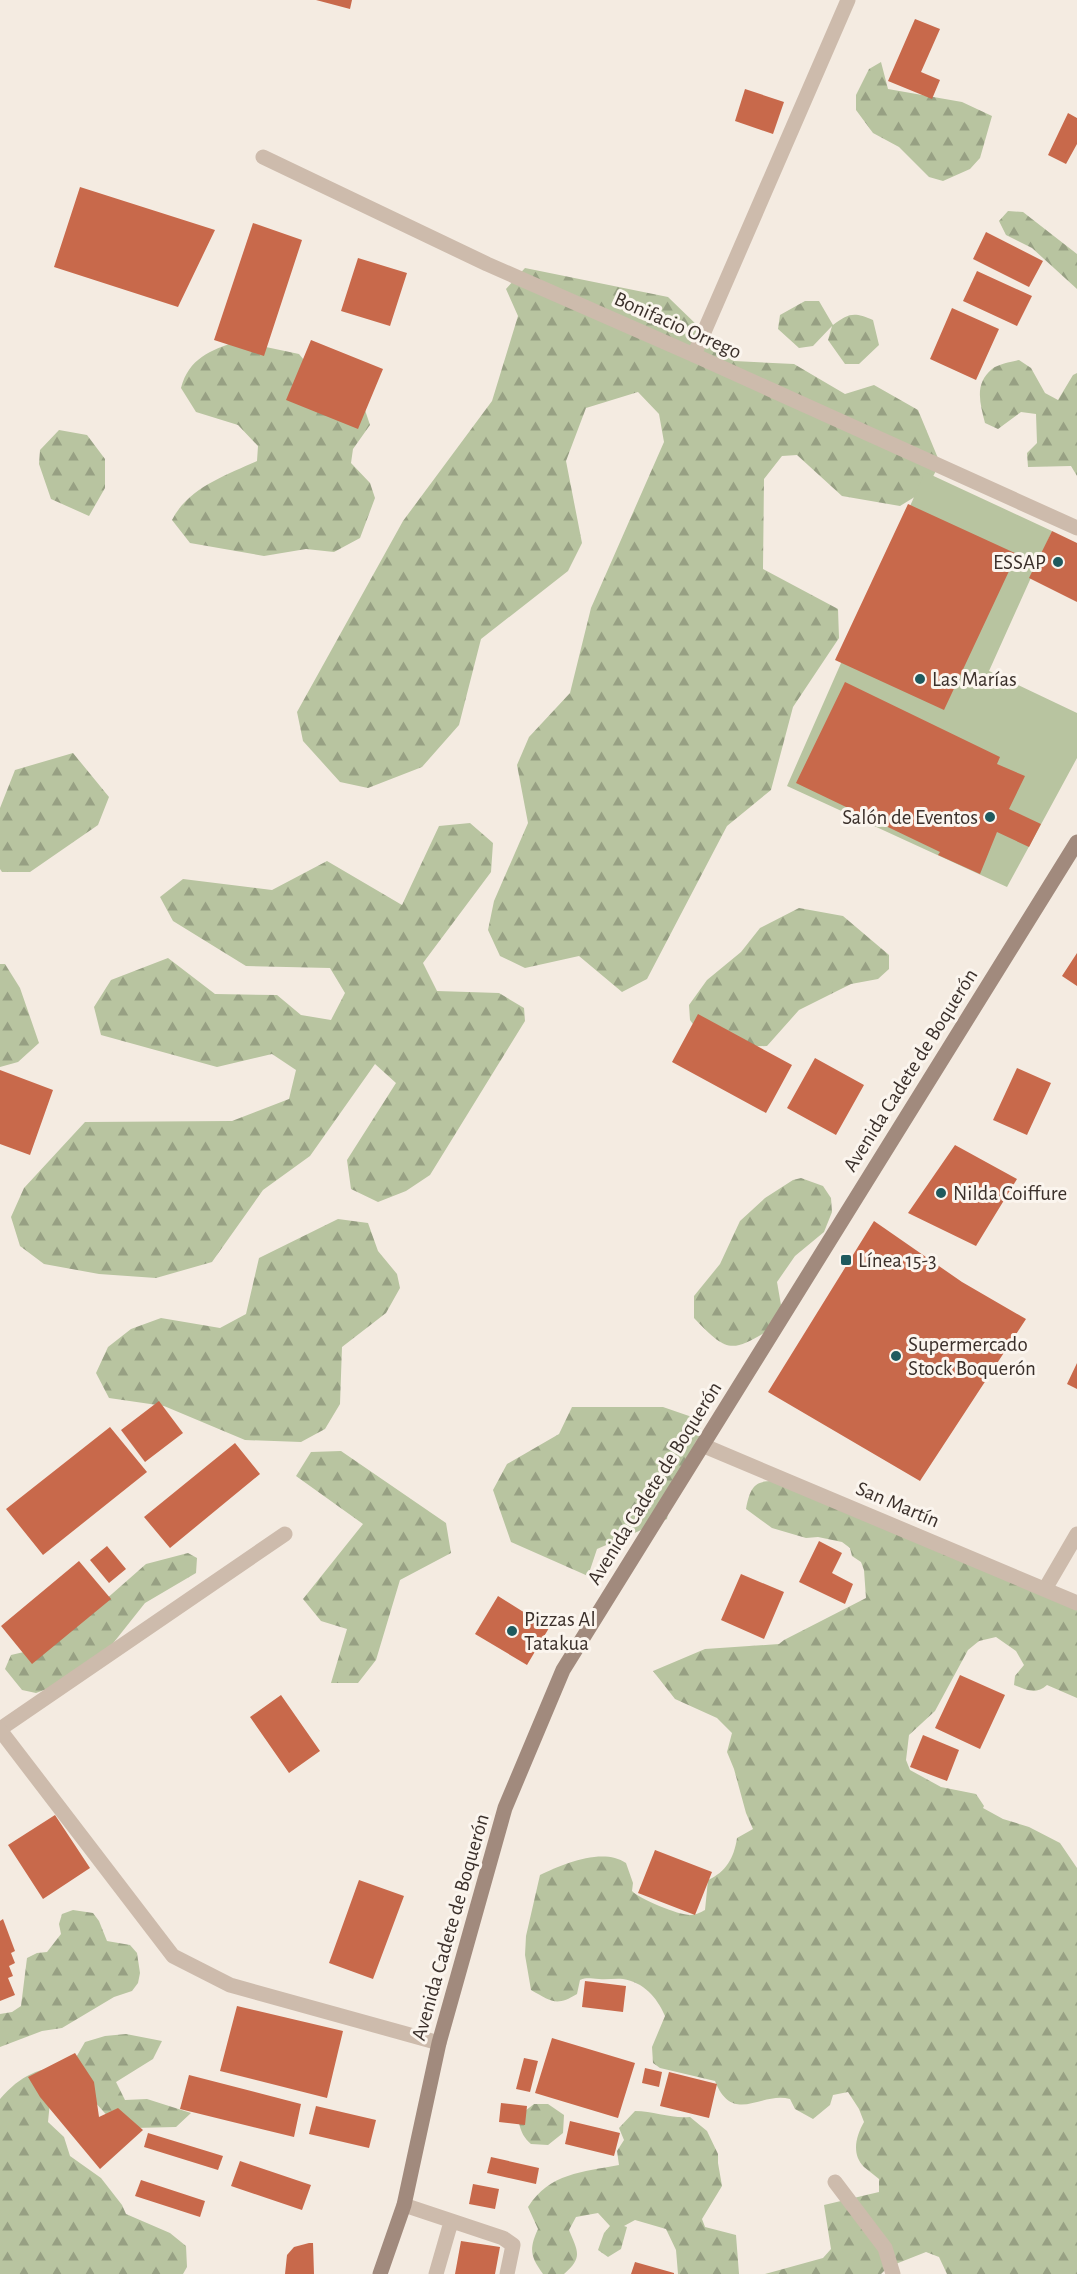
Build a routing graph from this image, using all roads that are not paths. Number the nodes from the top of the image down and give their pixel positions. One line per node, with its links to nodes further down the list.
1 (848, 0): 3 (street)
2 (263, 157): 3 (street, Bonifacio Orrego)
3 (694, 355): 4 (street, Bonifacio Orrego)
4 (1077, 528)
5 (1077, 842): 6 (main road, Avenida Cadete de Boquerón)
6 (702, 1445): 9 (street, San Martín); 12 (main road, Avenida Cadete de Boquerón)
7 (285, 1534): 11 (street)
8 (1077, 1534): 9 (street)
9 (1045, 1588): 10 (street, San Martín)
10 (1077, 1603)
11 (0, 1730): 12 (street)
12 (439, 2043): 14 (main road, Avenida Cadete de Boquerón)
13 (834, 2182): 19 (street)
14 (404, 2205): 15 (street); 16 (main road, Avenida Cadete de Boquerón)
15 (451, 2222): 17 (street); 18 (street)
16 (380, 2274)
17 (436, 2274)
18 (507, 2274)
19 (893, 2274)

